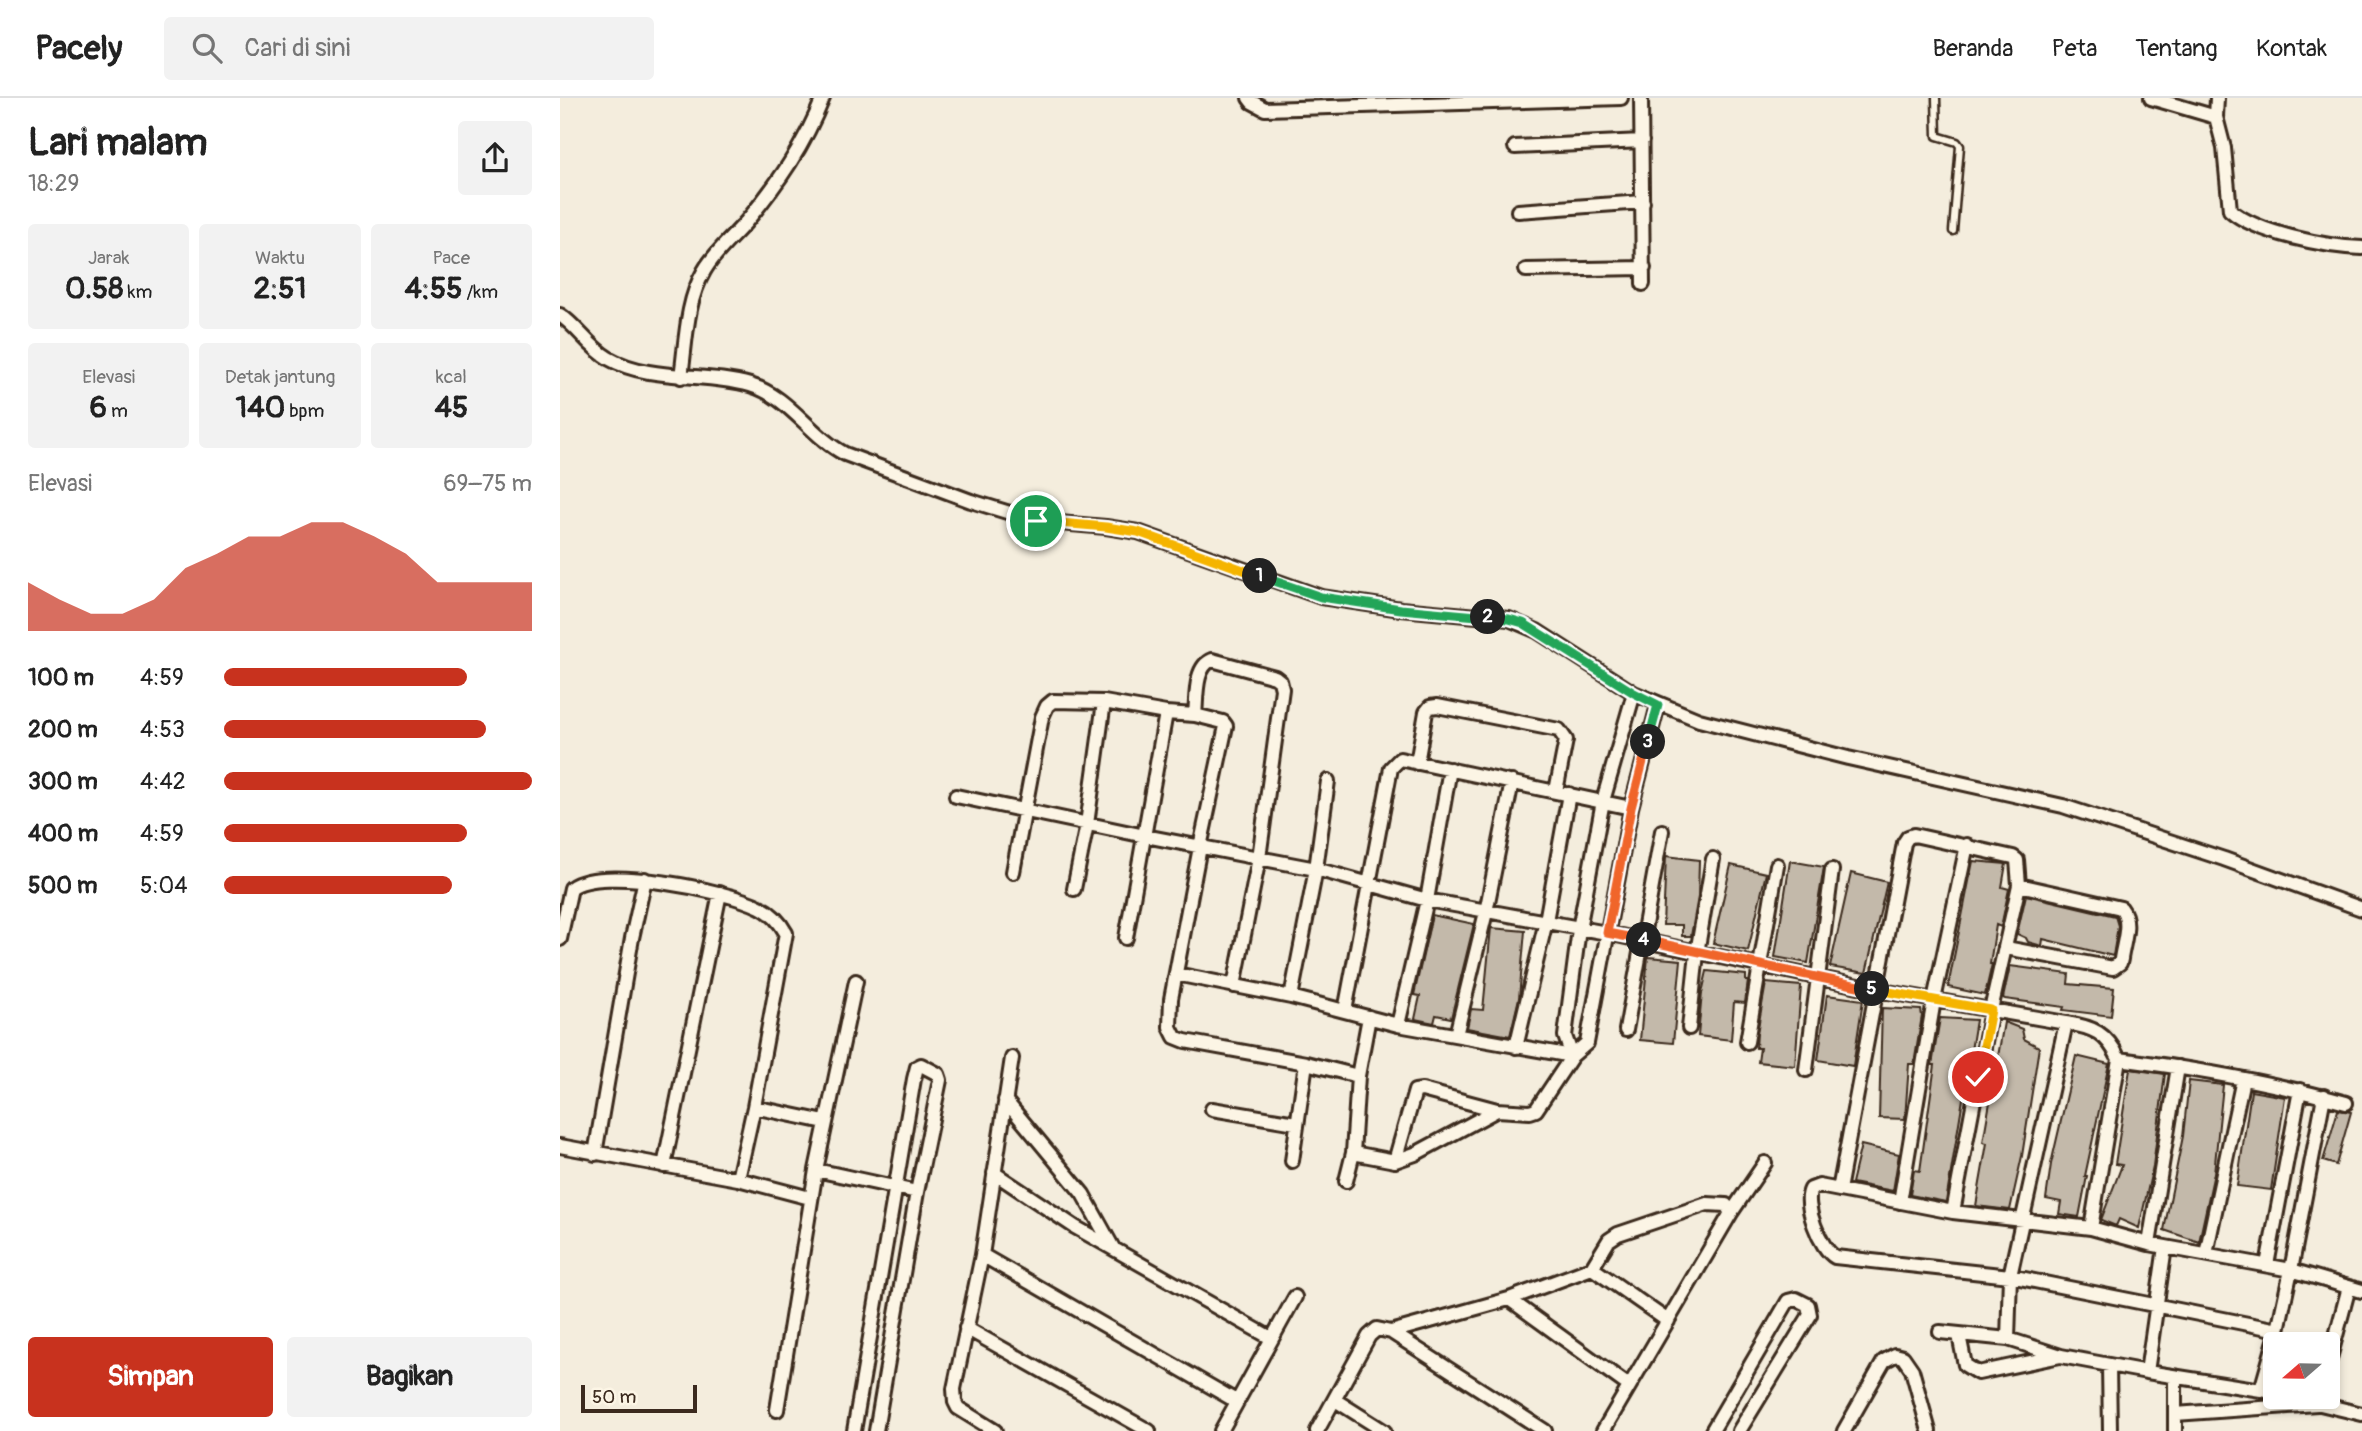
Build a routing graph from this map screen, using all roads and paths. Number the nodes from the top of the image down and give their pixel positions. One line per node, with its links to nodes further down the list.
1 (823, 98): 19 (street)
2 (1249, 98): 3 (street)
3 (1621, 98)
4 (1641, 98): 9 (street)
5 (1936, 98): 13 (lane)
6 (2151, 98): 8 (street)
7 (2217, 98): 8 (street)
8 (2216, 117): 14 (street)
9 (1642, 141): 10 (street); 11 (street)
10 (1515, 147)
11 (1643, 202): 12 (street); 15 (street)
12 (1518, 211)
13 (1953, 231)
14 (2362, 248)
15 (1644, 268): 16 (street); 17 (street)
16 (1526, 270)
17 (1643, 284)
18 (560, 315): 19 (street)
19 (681, 377): 20 (street)
20 (1634, 693): 22 (street); 32 (street)
21 (1104, 702): 23 (street); 34 (street); 35 (street)
22 (1658, 705): 33 (street); 52 (street)
23 (1166, 713): 24 (street); 37 (street)
24 (1195, 715): 39 (street); 40 (street)
25 (1417, 762): 26 (street); 29 (street); 47 (street)
26 (1450, 769): 28 (street); 51 (street)
27 (1328, 781): 43 (street)
28 (1512, 782): 29 (street); 53 (street)
29 (1556, 791): 30 (street)
30 (1569, 794): 32 (street); 54 (street)
31 (956, 796): 34 (street)
32 (1603, 801): 33 (street); 55 (street)
33 (1631, 808): 56 (street)
34 (1025, 811): 35 (street); 45 (street)
35 (1087, 824): 37 (street); 49 (street)
36 (1662, 831): 59 (street)
37 (1145, 836): 39 (street); 57 (street)
38 (1967, 845): 48 (street); 67 (street); 69 (street)
39 (1200, 847): 40 (street); 63 (street)
40 (1259, 858): 43 (street); 66 (street)
41 (1713, 859): 61 (street)
42 (1777, 865): 62 (street)
43 (1316, 869): 47 (street); 68 (street)
44 (1832, 870): 64 (street)
45 (1013, 872)
46 (645, 879): 50 (street); 58 (street); 99 (street)
47 (1369, 885): 51 (street); 71 (street)
48 (2019, 885): 60 (street); 60 (street)
49 (1073, 889)
50 (720, 893): 92 (street); 103 (street)
51 (1427, 900): 53 (street); 74 (street)
52 (2362, 909)
53 (1486, 912): 54 (street); 77 (street)
54 (1546, 921): 55 (street); 79 (street)
55 (1579, 929): 56 (street); 80 (street)
56 (1607, 933): 59 (street); 80 (street)
57 (1126, 938)
58 (560, 939)
59 (1642, 940): 61 (street); 76 (street)
60 (2006, 948): 70 (street)
61 (1697, 953): 62 (street); 75 (street)
62 (1758, 967): 64 (street); 78 (street)
63 (1176, 974): 66 (street); 83 (street)
64 (1816, 978): 67 (street); 85 (street)
65 (856, 981): 95 (street)
66 (1234, 986): 68 (street)
67 (1877, 990): 69 (street); 109 (street)
68 (1291, 997): 71 (street)
69 (1934, 1000): 70 (street); 112 (street)
70 (1991, 1010): 73 (street); 113 (street)
71 (1345, 1011): 72 (street)
72 (1368, 1017): 74 (street); 86 (street)
73 (2066, 1023): 82 (street); 115 (street)
74 (1398, 1025): 77 (street)
75 (1689, 1028)
76 (1626, 1030)
77 (1456, 1035): 79 (street)
78 (1747, 1042)
79 (1516, 1047): 80 (street)
80 (1572, 1056): 94 (street)
81 (1012, 1058): 90 (street)
82 (2119, 1059): 84 (street); 116 (street)
83 (1306, 1062): 86 (street); 96 (street)
84 (2178, 1066): 87 (street); 117 (street)
85 (1806, 1070)
86 (1358, 1076): 98 (street)
87 (2243, 1079): 88 (street); 120 (street)
88 (2300, 1090): 89 (street); 122 (street)
89 (2324, 1097): 91 (street); 124 (street)
90 (1005, 1100): 105 (street); 119 (street)
91 (2346, 1103)
92 (754, 1107): 95 (street); 106 (street)
93 (1212, 1109): 96 (street)
94 (1497, 1110): 101 (street); 101 (street)
95 (824, 1122): 104 (street)
96 (1296, 1123): 100 (street)
97 (560, 1146): 99 (street)
98 (1353, 1153): 101 (street); 107 (street)
99 (595, 1154): 103 (street)
100 (1292, 1161)
101 (1395, 1161)
102 (1765, 1163): 114 (street)
103 (664, 1166): 106 (street)
104 (816, 1170): 108 (street); 111 (street)
105 (994, 1173): 119 (street); 121 (street)
106 (738, 1180): 111 (street)
107 (1346, 1181)
108 (895, 1187): 110 (street); 110 (street); 153 (street)
109 (1839, 1190): 112 (street); 125 (street)
110 (917, 1192): 154 (street)
111 (810, 1198): 150 (street)
112 (1900, 1202): 113 (street)
113 (1953, 1212): 115 (street)
114 (1731, 1213): 123 (street); 131 (street)
115 (2022, 1221): 116 (street); 125 (street)
116 (2091, 1228): 117 (street)
117 (2149, 1244): 118 (street)
118 (2165, 1247): 120 (street); 130 (street)
119 (1113, 1248): 138 (street)
120 (2206, 1254): 122 (street)
121 (982, 1255): 132 (street); 147 (street)
122 (2267, 1265): 124 (street)
123 (1592, 1268): 129 (street); 131 (street)
124 (2291, 1270): 126 (street); 133 (street)
125 (2010, 1276): 130 (street); 139 (street)
126 (2349, 1287): 127 (street); 136 (street)
127 (2362, 1291)
128 (1295, 1297): 138 (street)
129 (1509, 1299): 134 (street); 144 (street)
130 (2157, 1306): 133 (street); 142 (street)
131 (1668, 1321): 144 (street)
132 (966, 1328): 155 (street); 156 (street)
133 (2278, 1329): 145 (street)
134 (1391, 1332): 146 (street); 160 (street)
135 (1940, 1332): 137 (street)
136 (2337, 1332)
137 (1959, 1335): 139 (street); 140 (street)
138 (1272, 1338): 147 (street)
139 (2008, 1339): 140 (street)
140 (2061, 1356): 141 (street)
141 (2109, 1365): 142 (street); 166 (street)
142 (2147, 1372): 143 (street)
143 (2175, 1377): 145 (street); 151 (street)
144 (1629, 1386): 161 (street)
145 (2261, 1390)
146 (1335, 1400): 158 (street); 159 (street)
147 (1237, 1401): 157 (street)
148 (2263, 1405): 151 (street)
149 (2340, 1408): 152 (street)
150 (777, 1410)
151 (2175, 1414): 167 (street)
152 (2362, 1415)
153 (854, 1431)
154 (876, 1431)
155 (995, 1431)
156 (1149, 1431)
157 (1221, 1431)
158 (1317, 1431)
159 (1384, 1431)
160 (1545, 1431)
161 (1603, 1431)
162 (1712, 1431): 163 (street)
163 (1739, 1431)
164 (1844, 1431): 165 (street)
165 (1929, 1431)
166 (2109, 1431)
167 (2175, 1431)

